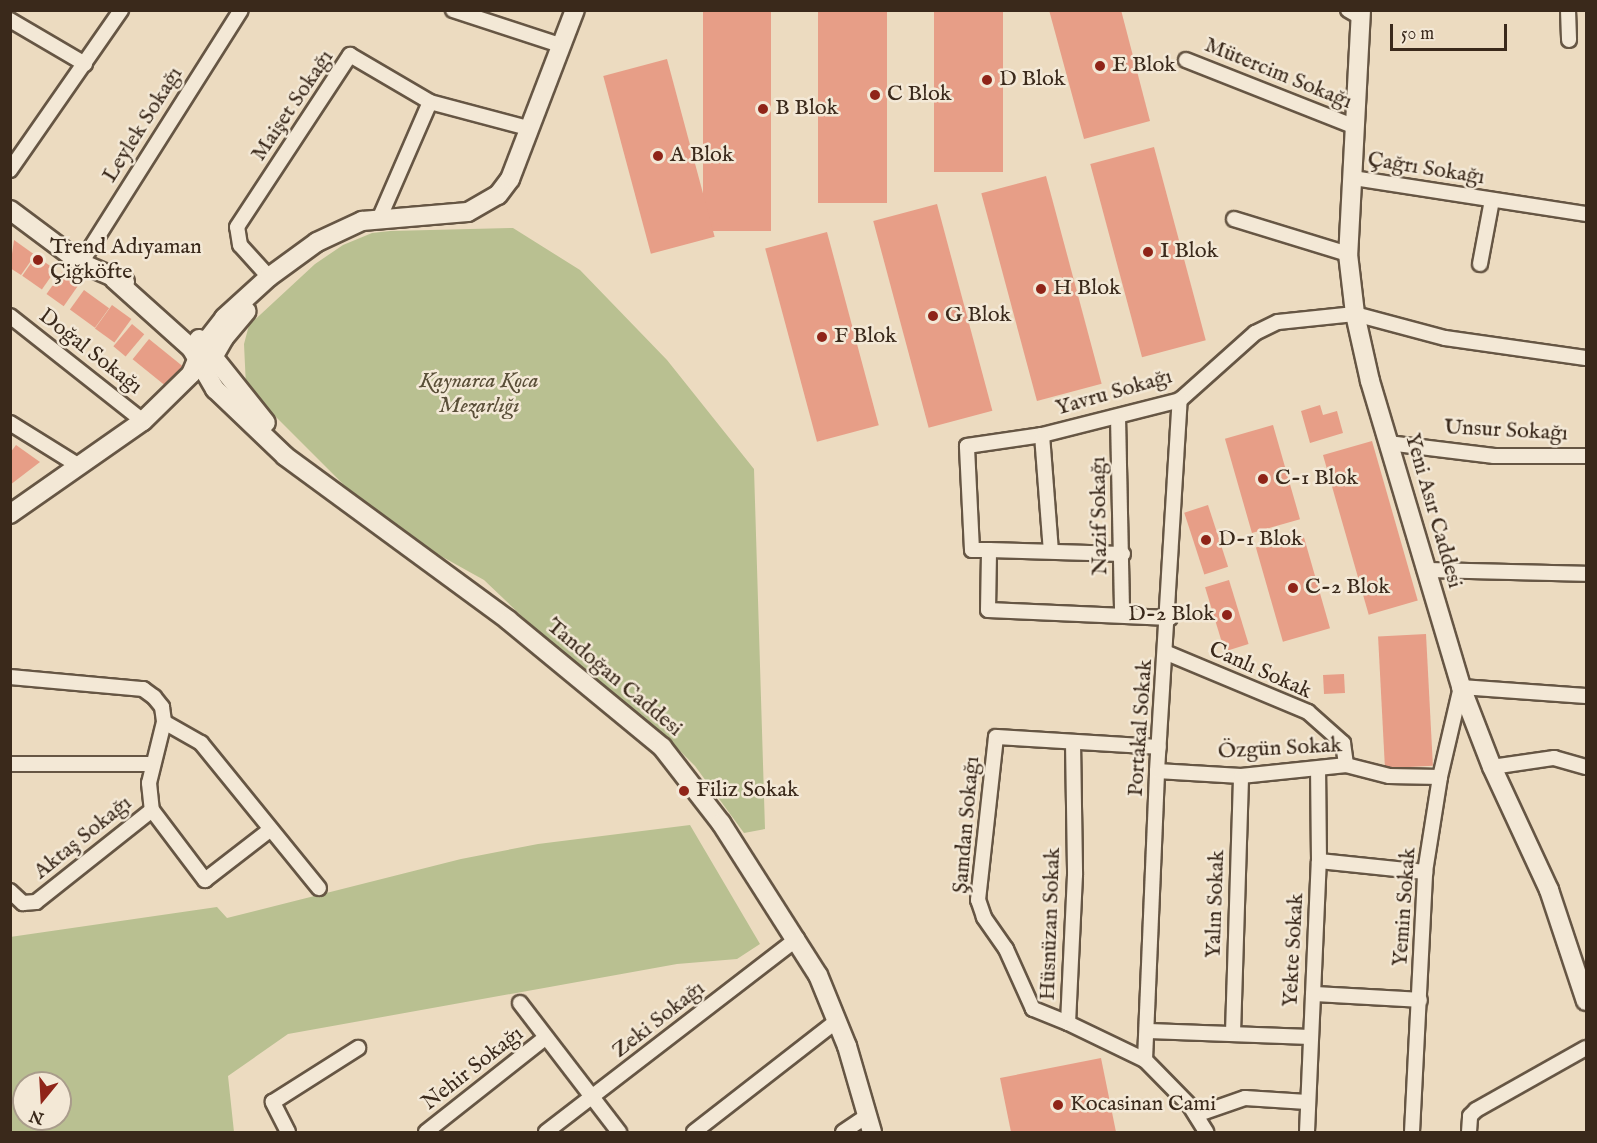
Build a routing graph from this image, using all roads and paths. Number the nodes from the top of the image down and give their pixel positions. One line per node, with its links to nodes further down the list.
1 (121, 10): 12 (street)
2 (241, 10): 25 (street, Leylek Sokağı)
3 (453, 10): 7 (street)
4 (575, 10): 10 (street)
5 (1568, 10): 9 (street)
6 (1356, 13): 14 (street, Yeni Asır Caddesi)
7 (491, 17): 10 (street)
8 (10, 20): 12 (street)
9 (1569, 40)
10 (561, 45): 15 (street)
11 (1186, 60): 14 (street, Mütercim Sokağı)
12 (85, 64): 16 (street)
13 (430, 102): 15 (street, Maişet Sokağı); 21 (street); 27 (street, Maişet Sokağı)
14 (1355, 127): 17 (street, Yeni Asır Caddesi)
15 (528, 128): 21 (street)
16 (10, 170)
17 (1353, 178): 18 (street, Çağrı Sokağı); 24 (street, Yeni Asır Caddesi)
18 (1492, 200): 20 (street, Çağrı Sokağı); 26 (street, Çağrı Sokağı)
19 (10, 210): 25 (street, Tandoğan Caddesi)
20 (1587, 214)
21 (380, 217): 23 (street)
22 (1234, 219): 24 (street)
23 (317, 242): 27 (street); 30 (street)
24 (1348, 255): 28 (street, Yeni Asır Caddesi)
25 (81, 263): 30 (street, Tandoğan Caddesi)
26 (1480, 264)
27 (269, 277): 30 (street)
28 (1355, 314): 31 (street); 32 (street, Yavru Sokağı); 37 (street, Yeni Asır Caddesi)
29 (10, 316): 34 (street, Doğal Sokağı)
30 (205, 358): 34 (street); 70 (street, Tandoğan Caddesi)
31 (1587, 358)
32 (1180, 400): 33 (street, Yavru Sokağı); 47 (street, Portakal Sokak)
33 (1118, 417): 36 (street, Yavru Sokağı); 43 (street, Nazif Sokağı)
34 (143, 420): 39 (street)
35 (10, 423): 39 (street)
36 (1042, 435): 41 (street, Yavru Sokağı); 42 (street)
37 (1388, 443): 38 (street, Unsur Sokağı); 44 (street, Yeni Asır Caddesi)
38 (1587, 456)
39 (79, 466): 40 (street)
40 (10, 514)
41 (989, 550): 42 (street); 46 (street)
42 (1051, 551): 43 (street)
43 (1123, 554): 46 (street, Nazif Sokağı)
44 (1425, 570): 45 (street); 50 (street, Yeni Asır Caddesi)
45 (1587, 574)
46 (1122, 614): 47 (street)
47 (1170, 618): 48 (street, Portakal Sokak)
48 (1167, 653): 54 (street, Portakal Sokak); 57 (street, Canlı Sokak)
49 (10, 677): 52 (street)
50 (1461, 687): 51 (street); 58 (street, Yeni Asır Caddesi); 63 (street, Yemin Sokak)
51 (1587, 696)
52 (164, 722): 56 (street); 65 (street)
53 (1073, 742): 54 (street); 76 (street, Hüsnüzan Sokak); 76 (street, Şamdan Sokağı)
54 (1159, 747): 61 (street, Portakal Sokak)
55 (10, 764): 56 (street)
56 (152, 764): 64 (street)
57 (1346, 765): 60 (street, Özgün Sokak); 63 (street, Özgün Sokak)
58 (1492, 767): 59 (street); 73 (street, Yeni Asır Caddesi)
59 (1587, 767)
60 (1318, 770): 62 (street, Özgün Sokak); 66 (street, Yekte Sokak)
61 (1157, 771): 62 (street, Özgün Sokak); 77 (street, Portakal Sokak)
62 (1241, 776): 78 (street, Yalın Sokak)
63 (1440, 777): 67 (street, Yemin Sokak)
64 (152, 810): 65 (street); 69 (street, Aktaş Sokağı)
65 (271, 829): 68 (street)
66 (1319, 861): 67 (street); 71 (street, Yekte Sokak)
67 (1425, 872): 72 (street, Yemin Sokak)
68 (320, 888)
69 (10, 891)
70 (797, 939): 75 (street, Tandoğan Caddesi); 84 (street, Zeki Sokağı)
71 (1313, 994): 72 (street); 79 (street, Yekte Sokak)
72 (1420, 1000): 96 (street, Yemin Sokak)
73 (1587, 1001)
74 (520, 1003): 80 (street)
75 (838, 1020): 87 (street, Tandoğan Caddesi); 92 (street)
76 (1068, 1023): 83 (street, Hüsnüzan Sokak)
77 (1149, 1031): 78 (street); 83 (street, Portakal Sokak)
78 (1233, 1033): 79 (street)
79 (1310, 1037): 85 (street, Yekte Sokak)
80 (546, 1038): 84 (street); 89 (street, Nehir Sokağı)
81 (358, 1048): 88 (street)
82 (1587, 1048): 97 (street)
83 (1145, 1060): 86 (street)
84 (591, 1098): 90 (street, Zeki Sokağı); 91 (street)
85 (1307, 1102): 86 (street); 95 (street, Yekte Sokak)
86 (1197, 1115): 94 (street)
87 (870, 1124): 93 (street)
88 (288, 1132)
89 (426, 1132)
90 (546, 1132)
91 (619, 1132)
92 (694, 1132)
93 (843, 1132)
94 (1206, 1132)
95 (1307, 1132)
96 (1412, 1132)
97 (1469, 1132)

